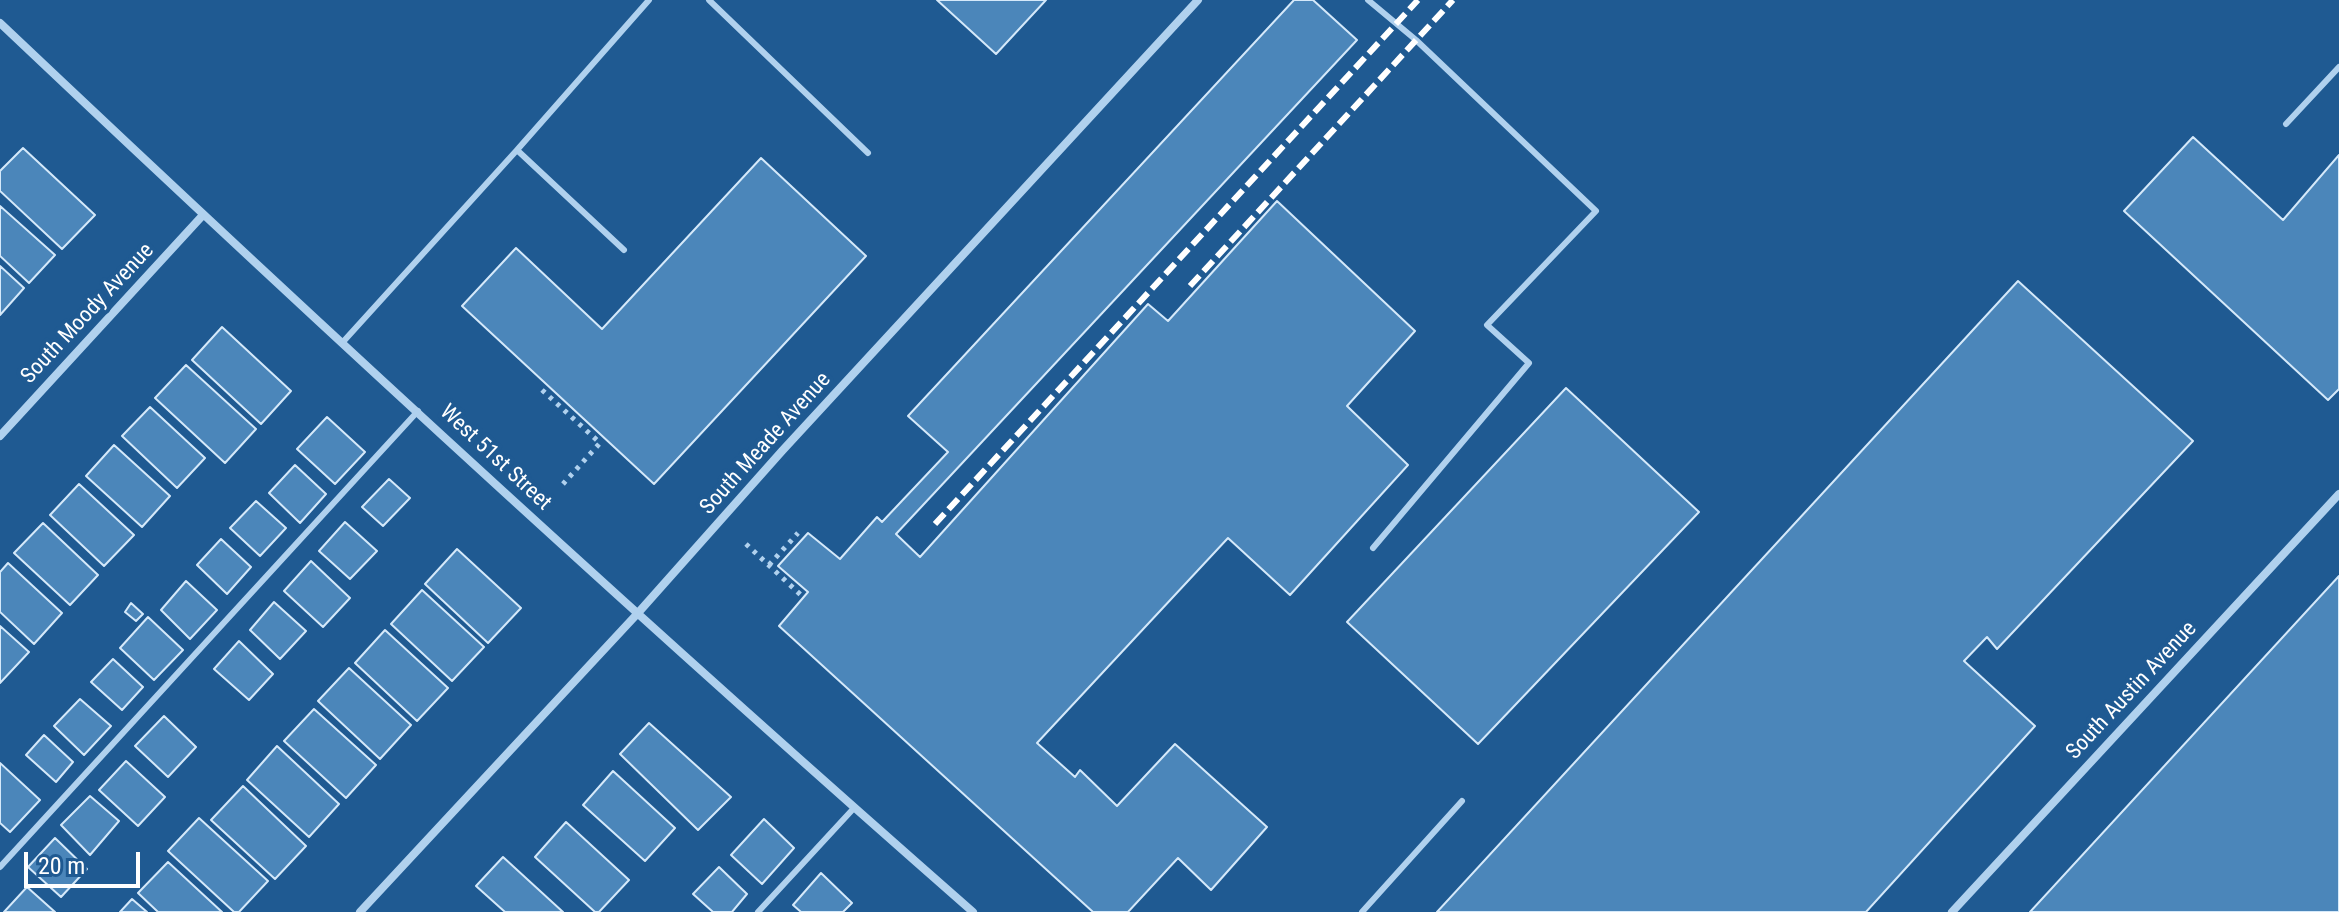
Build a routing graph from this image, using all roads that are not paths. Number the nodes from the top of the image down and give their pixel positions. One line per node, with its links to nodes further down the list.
1 (649, 0): 8 (lane)
2 (709, 0): 9 (lane)
3 (1198, 0): 17 (street, South Meade Avenue)
4 (1368, 0): 16 (lane)
5 (0, 23): 10 (street, West 51st Street)
6 (2339, 67): 7 (lane)
7 (2286, 124)
8 (517, 150): 11 (lane); 12 (lane)
9 (868, 153)
10 (203, 215): 12 (street, West 51st Street); 14 (street, South Moody Avenue)
11 (624, 250)
12 (342, 343): 13 (street, West 51st Street)
13 (418, 411): 17 (street, West 51st Street); 20 (lane)
14 (0, 436)
15 (2339, 494): 25 (street, South Austin Avenue)
16 (1373, 548)
17 (638, 613): 19 (street, West 51st Street); 21 (street, South Meade Avenue)
18 (1462, 801): 24 (lane)
19 (854, 808): 22 (lane); 23 (street, West 51st Street)
20 (0, 867)
21 (360, 912)
22 (758, 912)
23 (973, 912)
24 (1362, 912)
25 (1952, 912)

